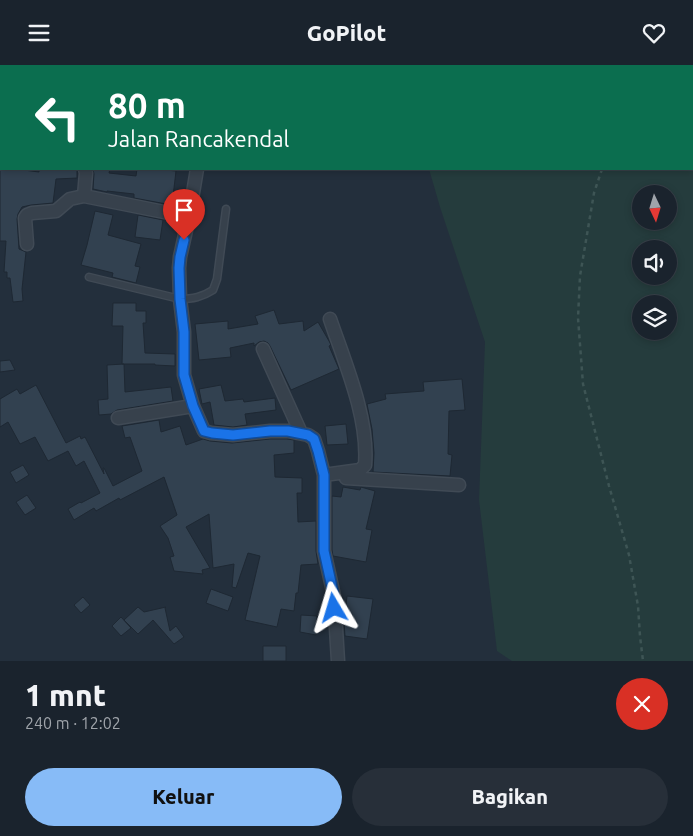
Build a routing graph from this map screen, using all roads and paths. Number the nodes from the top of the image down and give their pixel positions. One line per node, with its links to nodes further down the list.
1 (85, 170): 4 (street)
2 (197, 170): 6 (street)
3 (602, 170): 18 (path)
4 (84, 196): 6 (street); 7 (street)
5 (226, 209): 9 (lane)
6 (189, 217): 9 (street)
7 (27, 244)
8 (89, 277): 9 (lane)
9 (180, 299): 12 (street)
10 (330, 319): 15 (street)
11 (263, 349): 14 (street)
12 (193, 406): 13 (street); 14 (street)
13 (118, 418)
14 (301, 433): 15 (street)
15 (324, 479): 16 (street); 17 (street)
16 (459, 485)
17 (338, 661)
18 (643, 661)

